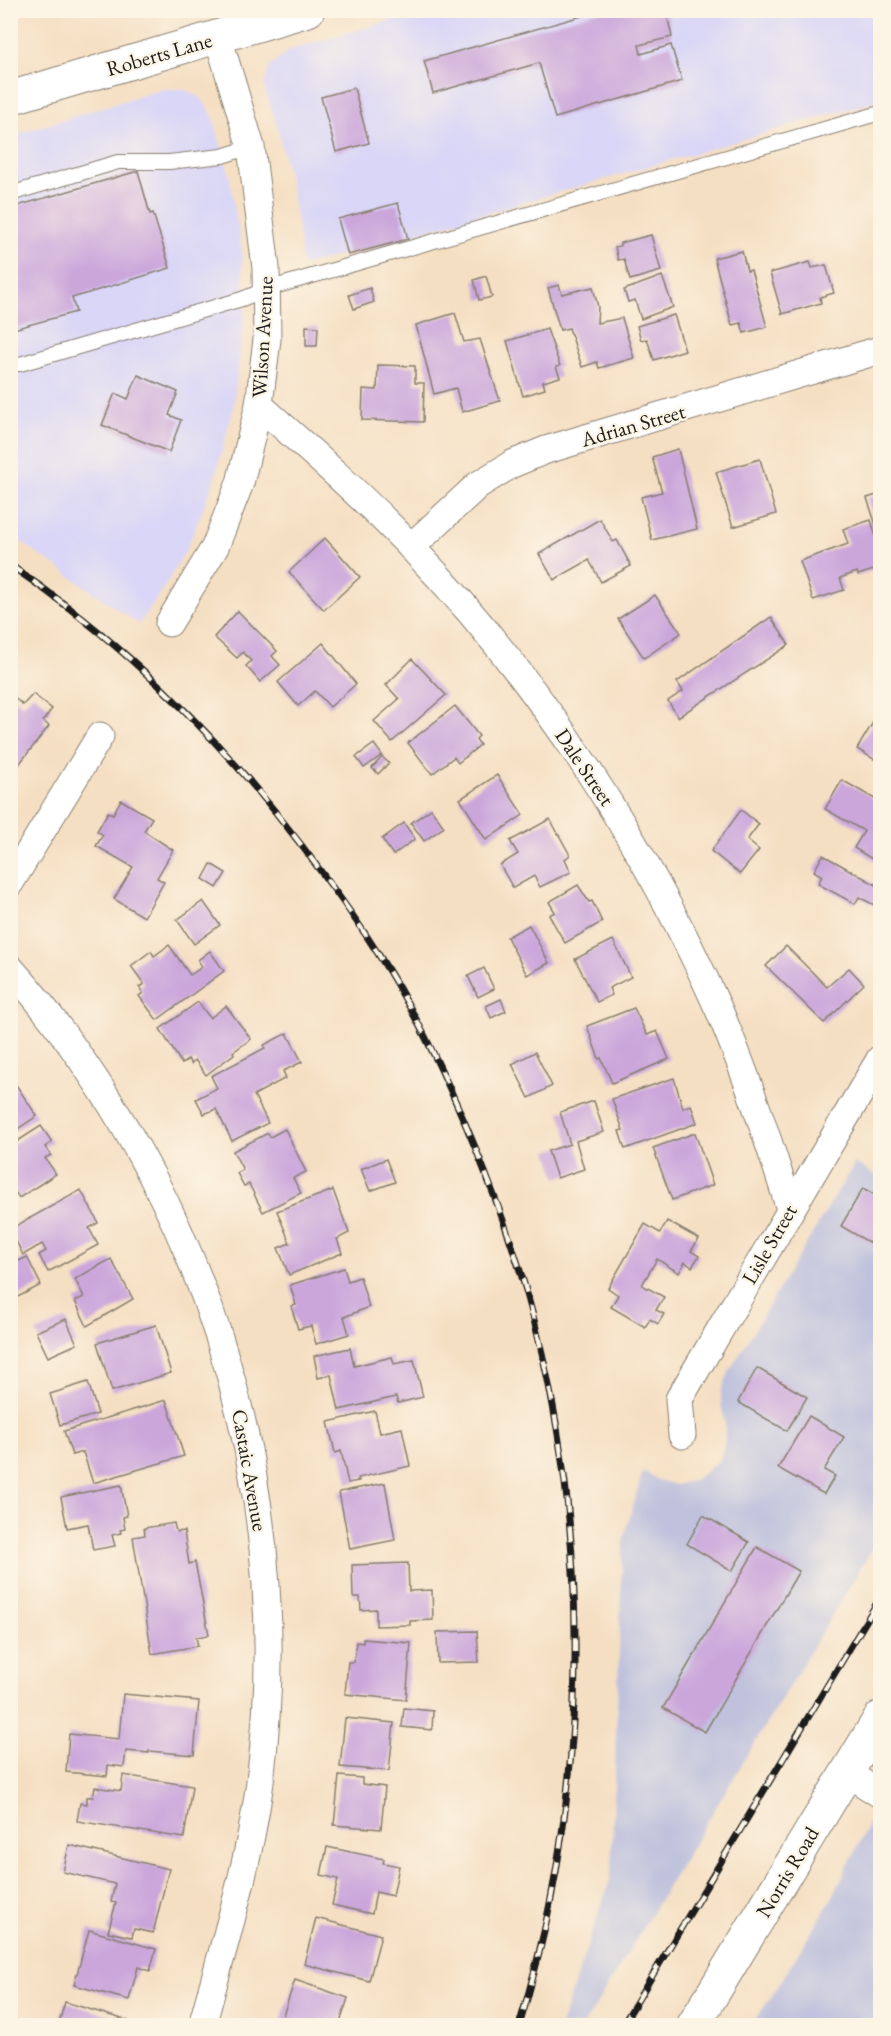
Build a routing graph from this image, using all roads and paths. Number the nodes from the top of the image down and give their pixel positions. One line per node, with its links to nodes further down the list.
1 (308, 10): 2 (street, Roberts Lane)
2 (218, 37): 3 (street, Roberts Lane); 5 (street, Wilson Avenue)
3 (10, 98)
4 (880, 112): 7 (lane)
5 (251, 147): 6 (lane); 7 (street, Wilson Avenue)
6 (10, 194)
7 (267, 289): 9 (lane); 10 (street, Wilson Avenue)
8 (880, 350): 11 (street, Adrian Street)
9 (10, 364)
10 (259, 405): 11 (street, Dale Street); 12 (street, Wilson Avenue)
11 (411, 547): 17 (street, Dale Street)
12 (169, 623)
13 (100, 736): 14 (street)
14 (10, 883)
15 (10, 968): 23 (street, Castaic Avenue)
16 (880, 1059): 17 (street, Lisle Street)
17 (790, 1209): 18 (street, Lisle Street)
18 (682, 1435)
19 (880, 1718): 20 (street, Norris Road)
20 (847, 1773): 21 (street); 22 (street, Norris Road)
21 (880, 1794)
22 (702, 2022)
23 (202, 2025)

